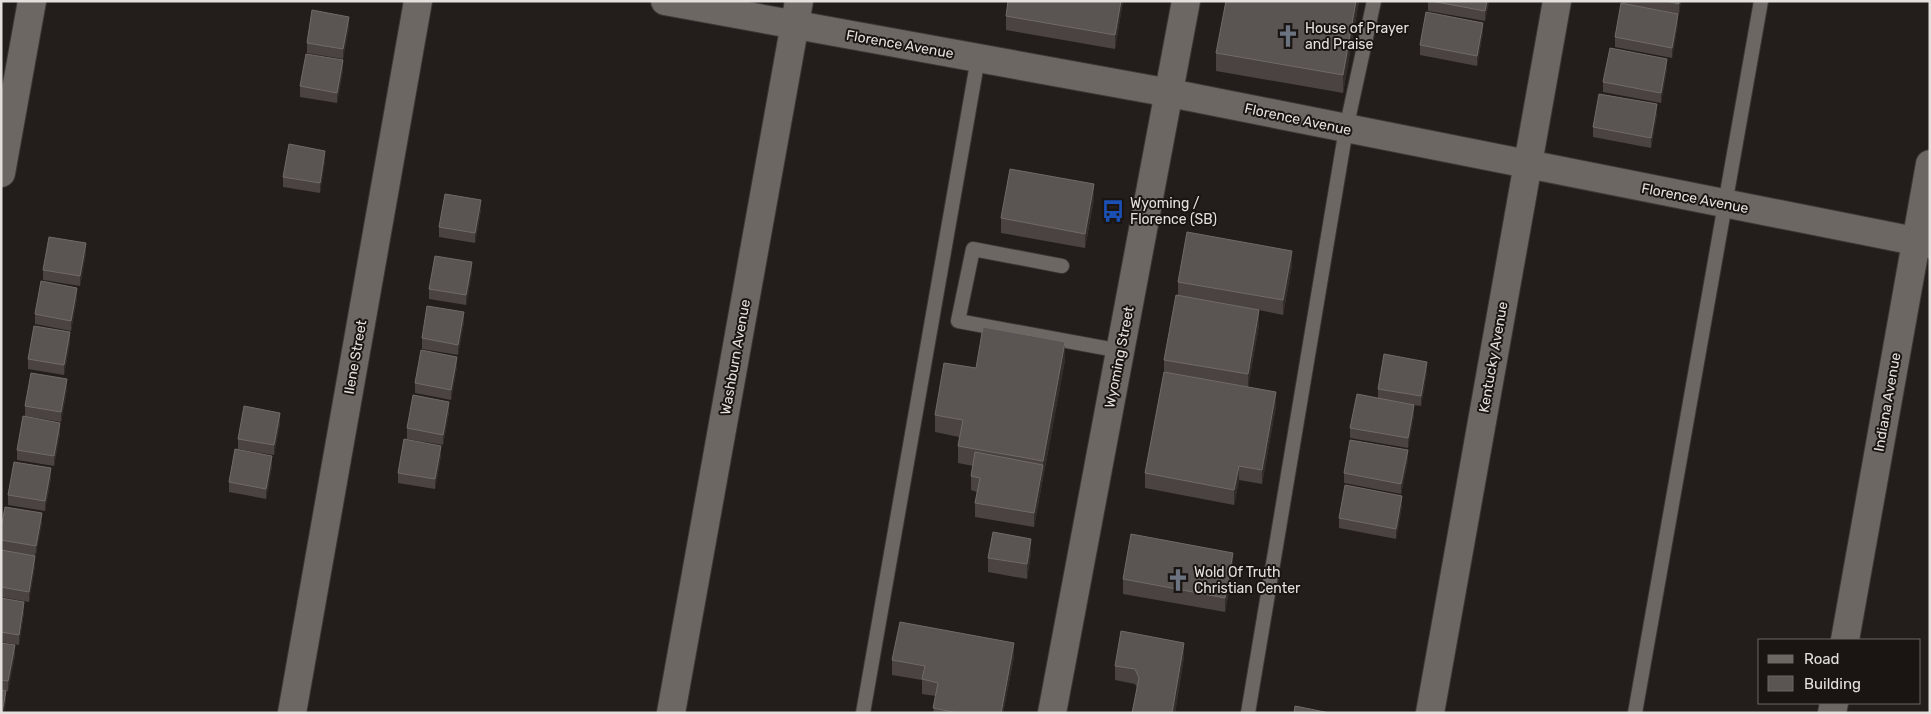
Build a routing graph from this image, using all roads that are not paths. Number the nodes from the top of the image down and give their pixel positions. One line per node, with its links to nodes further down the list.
1 (32, 1): 14 (street)
2 (418, 1): 20 (street, Ilene Street)
3 (664, 1): 8 (street, Florence Avenue)
4 (1186, 1): 10 (street, Wyoming Street)
5 (1374, 1): 11 (lane)
6 (1557, 1): 13 (street, Kentucky Avenue)
7 (1761, 1): 15 (lane)
8 (796, 13): 9 (street, Florence Avenue); 21 (street, Washburn Avenue)
9 (978, 58): 10 (street, Florence Avenue); 22 (lane)
10 (1170, 92): 11 (street, Florence Avenue); 18 (street, Wyoming Street)
11 (1346, 129): 13 (street, Florence Avenue); 24 (lane)
12 (1930, 164): 16 (street, Indiana Avenue)
13 (1527, 165): 15 (street, Florence Avenue); 25 (street, Kentucky Avenue)
14 (1, 173)
15 (1726, 204): 16 (street, Florence Avenue); 26 (lane)
16 (1923, 243): 19 (street, Indiana Avenue)
17 (1062, 266): 18 (lane)
18 (1120, 351): 23 (street, Wyoming Street)
19 (1845, 639)
20 (292, 713)
21 (671, 713)
22 (863, 713)
23 (1052, 713)
24 (1248, 713)
25 (1430, 713)
26 (1635, 713)

